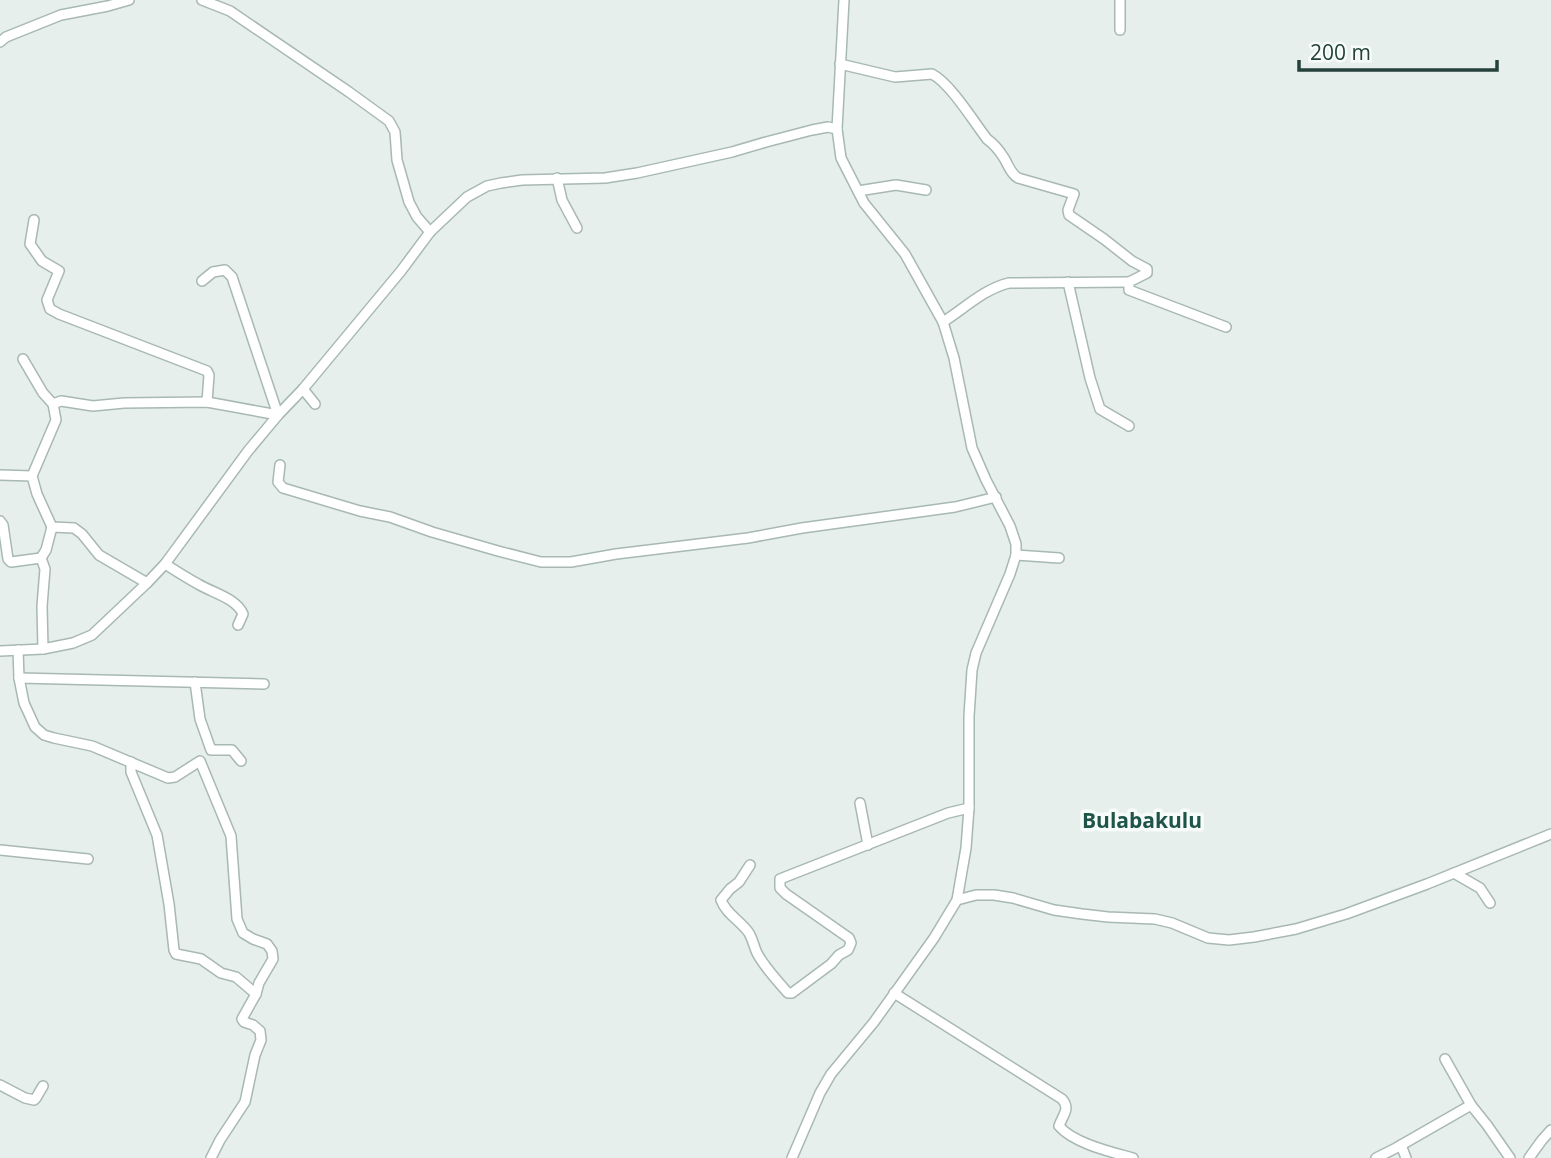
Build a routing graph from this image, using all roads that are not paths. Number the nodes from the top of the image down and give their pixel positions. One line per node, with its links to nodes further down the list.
1 (129, 0): 6 (street)
2 (202, 0): 14 (street)
3 (844, 0): 7 (street)
4 (1120, 0): 5 (street)
5 (1119, 30)
6 (0, 42)
7 (840, 64): 8 (street); 17 (street)
8 (837, 129): 9 (street); 11 (street)
9 (557, 178): 13 (street); 14 (street)
10 (926, 190): 11 (street)
11 (858, 191): 18 (street)
12 (34, 220): 22 (street)
13 (577, 228)
14 (430, 232): 21 (street)
15 (202, 281): 25 (street)
16 (1068, 282): 17 (street); 18 (street); 26 (street)
17 (1129, 282): 19 (street)
18 (943, 321): 30 (street)
19 (1226, 327)
20 (23, 359): 23 (street)
21 (303, 389): 24 (street); 25 (street)
22 (207, 402): 23 (street); 25 (street)
23 (53, 404): 29 (street)
24 (315, 404)
25 (278, 415): 38 (street)
26 (1129, 426)
27 (280, 465): 30 (street)
28 (0, 475): 29 (street)
29 (32, 477): 32 (street)
30 (996, 497): 33 (street)
31 (0, 521): 36 (street)
32 (52, 527): 34 (street); 39 (street)
33 (1016, 555): 35 (street); 52 (street)
34 (41, 558): 36 (street); 41 (street)
35 (1059, 558)
36 (11, 562): 37 (street)
37 (0, 564)
38 (165, 564): 39 (street); 40 (street)
39 (147, 583): 41 (street)
40 (238, 625)
41 (43, 649): 42 (street)
42 (18, 650): 43 (street); 44 (street)
43 (0, 651)
44 (19, 678): 45 (street); 50 (street)
45 (195, 682): 46 (street); 47 (street)
46 (264, 684)
47 (211, 750): 48 (street); 49 (street)
48 (200, 761): 50 (street); 62 (street)
49 (241, 761)
50 (131, 762): 62 (street)
51 (860, 803): 54 (street)
52 (969, 808): 54 (street); 59 (street)
53 (1551, 834): 58 (street)
54 (868, 845): 57 (street)
55 (0, 850): 56 (street)
56 (88, 859)
57 (750, 865)
58 (1454, 873): 59 (street); 60 (street)
59 (957, 900): 61 (street)
60 (1490, 903)
61 (894, 993): 70 (street); 71 (street)
62 (256, 994): 69 (street)
63 (1445, 1059): 66 (street)
64 (0, 1085): 65 (street)
65 (43, 1086)
66 (1471, 1105): 68 (street); 74 (street)
67 (1551, 1130): 75 (street)
68 (1401, 1146): 72 (street); 73 (street)
69 (211, 1158)
70 (792, 1158)
71 (1133, 1158)
72 (1376, 1158)
73 (1406, 1158)
74 (1510, 1158)
75 (1529, 1158)

